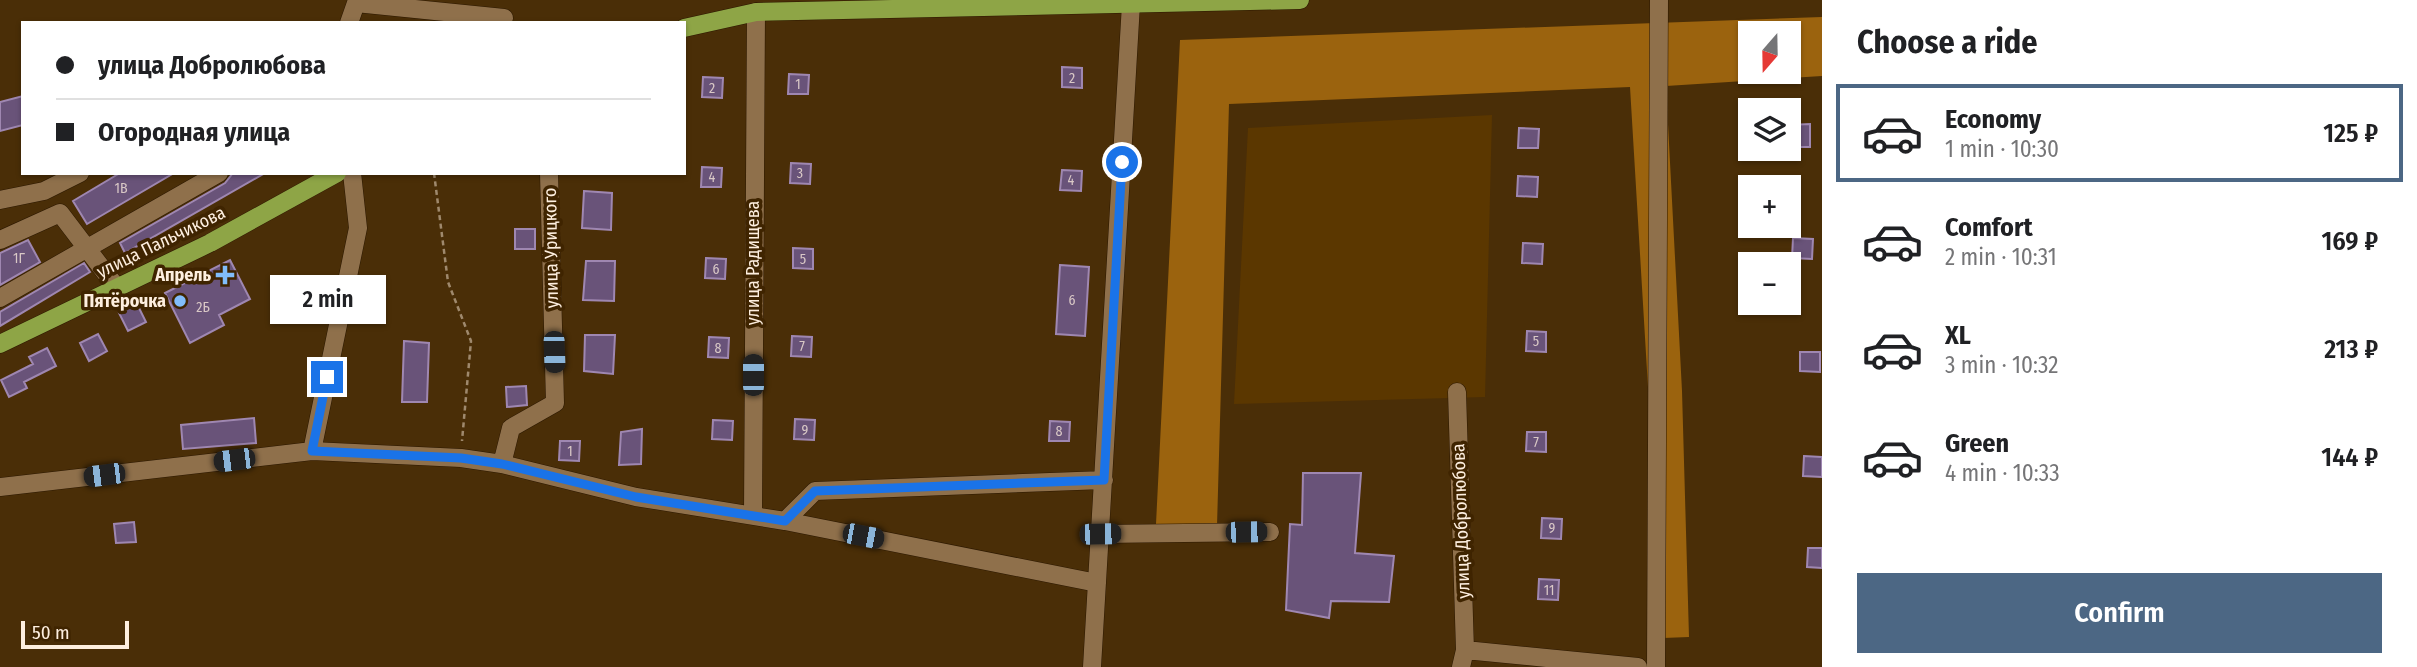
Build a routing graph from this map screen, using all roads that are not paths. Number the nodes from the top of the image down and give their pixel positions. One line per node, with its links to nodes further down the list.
1 (1300, 0): 3 (main road)
2 (1659, 0): 34 (street)
3 (1131, 4): 4 (main road); 24 (street)
4 (756, 12): 7 (main road); 26 (street, улица Радищева)
5 (504, 18): 6 (street)
6 (350, 21)
7 (686, 28)
8 (76, 175): 13 (street)
9 (214, 175): 17 (street)
10 (333, 175): 18 (main road, улица Пальчикова)
11 (352, 175): 22 (street)
12 (550, 175): 23 (street, улица Урицкого)
13 (44, 191): 14 (street); 15 (street)
14 (0, 200)
15 (60, 213): 16 (street); 17 (street)
16 (0, 240)
17 (87, 248): 18 (street); 19 (street)
18 (117, 288): 20 (main road, улица Пальчикова)
19 (0, 298)
20 (0, 344)
21 (1457, 393): 31 (street, улица Добролюбова)
22 (312, 451): 23 (street); 25 (street)
23 (502, 464): 26 (street)
24 (1104, 480): 27 (street); 29 (street)
25 (0, 487)
26 (752, 514): 27 (street)
27 (785, 521): 30 (street)
28 (1270, 532): 29 (street)
29 (1100, 534): 30 (street)
30 (1097, 583): 32 (street)
31 (1463, 658): 33 (street)
32 (1092, 667)
33 (1638, 667)
34 (1656, 667)

